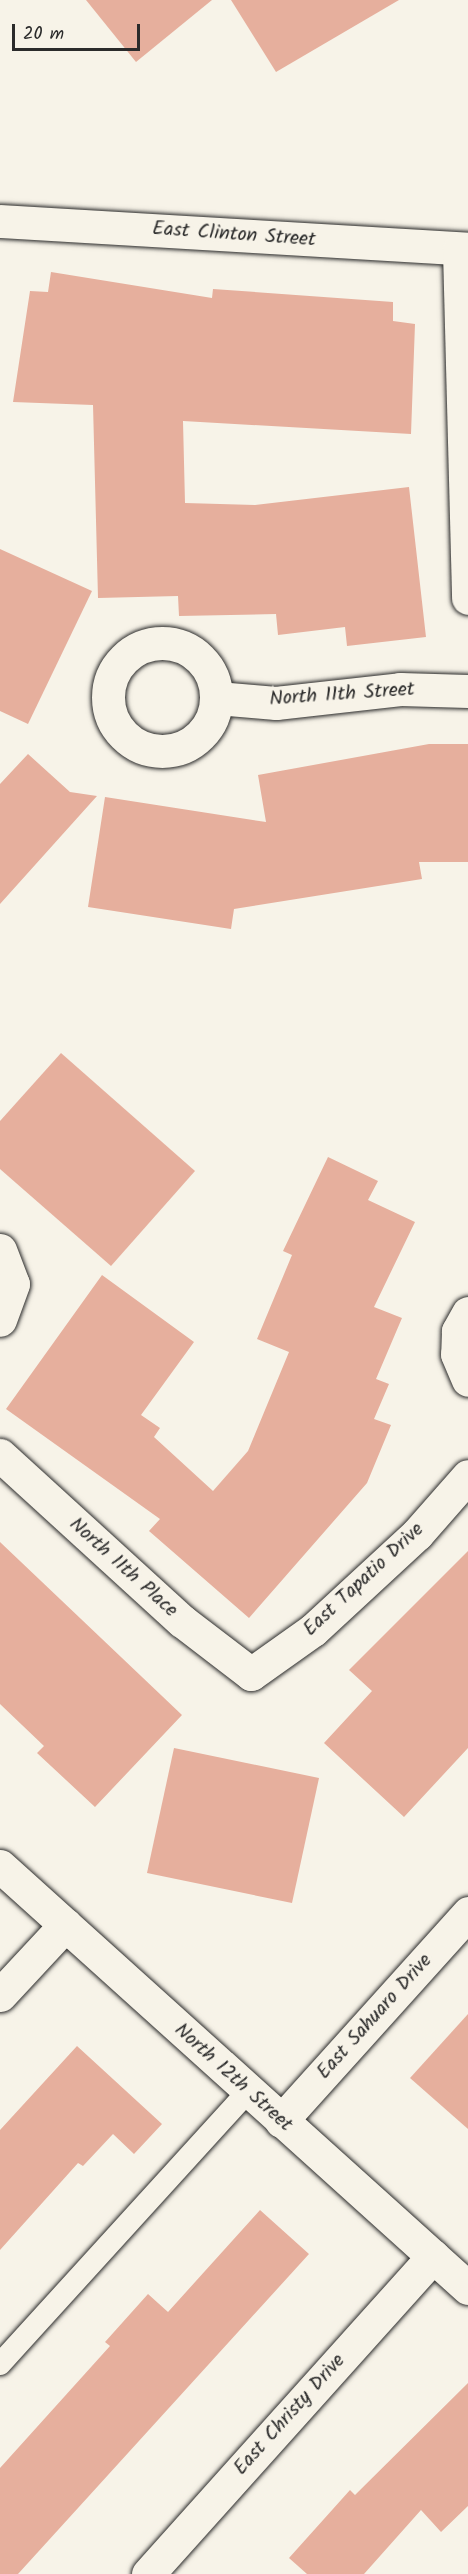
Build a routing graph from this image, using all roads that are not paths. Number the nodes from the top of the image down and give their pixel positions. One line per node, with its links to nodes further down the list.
1 (0, 221): 2 (street, East Clinton Street)
2 (463, 249): 3 (street)
3 (468, 598)
4 (468, 691): 5 (street, North 11th Street)
5 (217, 698)
6 (0, 1250): 8 (street)
7 (468, 1313): 9 (street)
8 (0, 1320)
9 (468, 1380)
10 (0, 1455): 12 (street, North 11th Place)
11 (468, 1476): 12 (street, East Tapatio Drive)
12 (251, 1674)
13 (0, 1866): 15 (street, North 12th Street)
14 (468, 1913): 18 (street, East Sahuaro Drive)
15 (65, 1925): 16 (street); 17 (street, North 12th Street)
16 (0, 1995)
17 (248, 2091): 18 (street, North 12th Street); 21 (lane)
18 (281, 2121): 19 (street, North 12th Street)
19 (433, 2256): 20 (street, North 12th Street); 22 (street, East Christy Drive)
20 (468, 2288)
21 (0, 2364)
22 (148, 2574)

